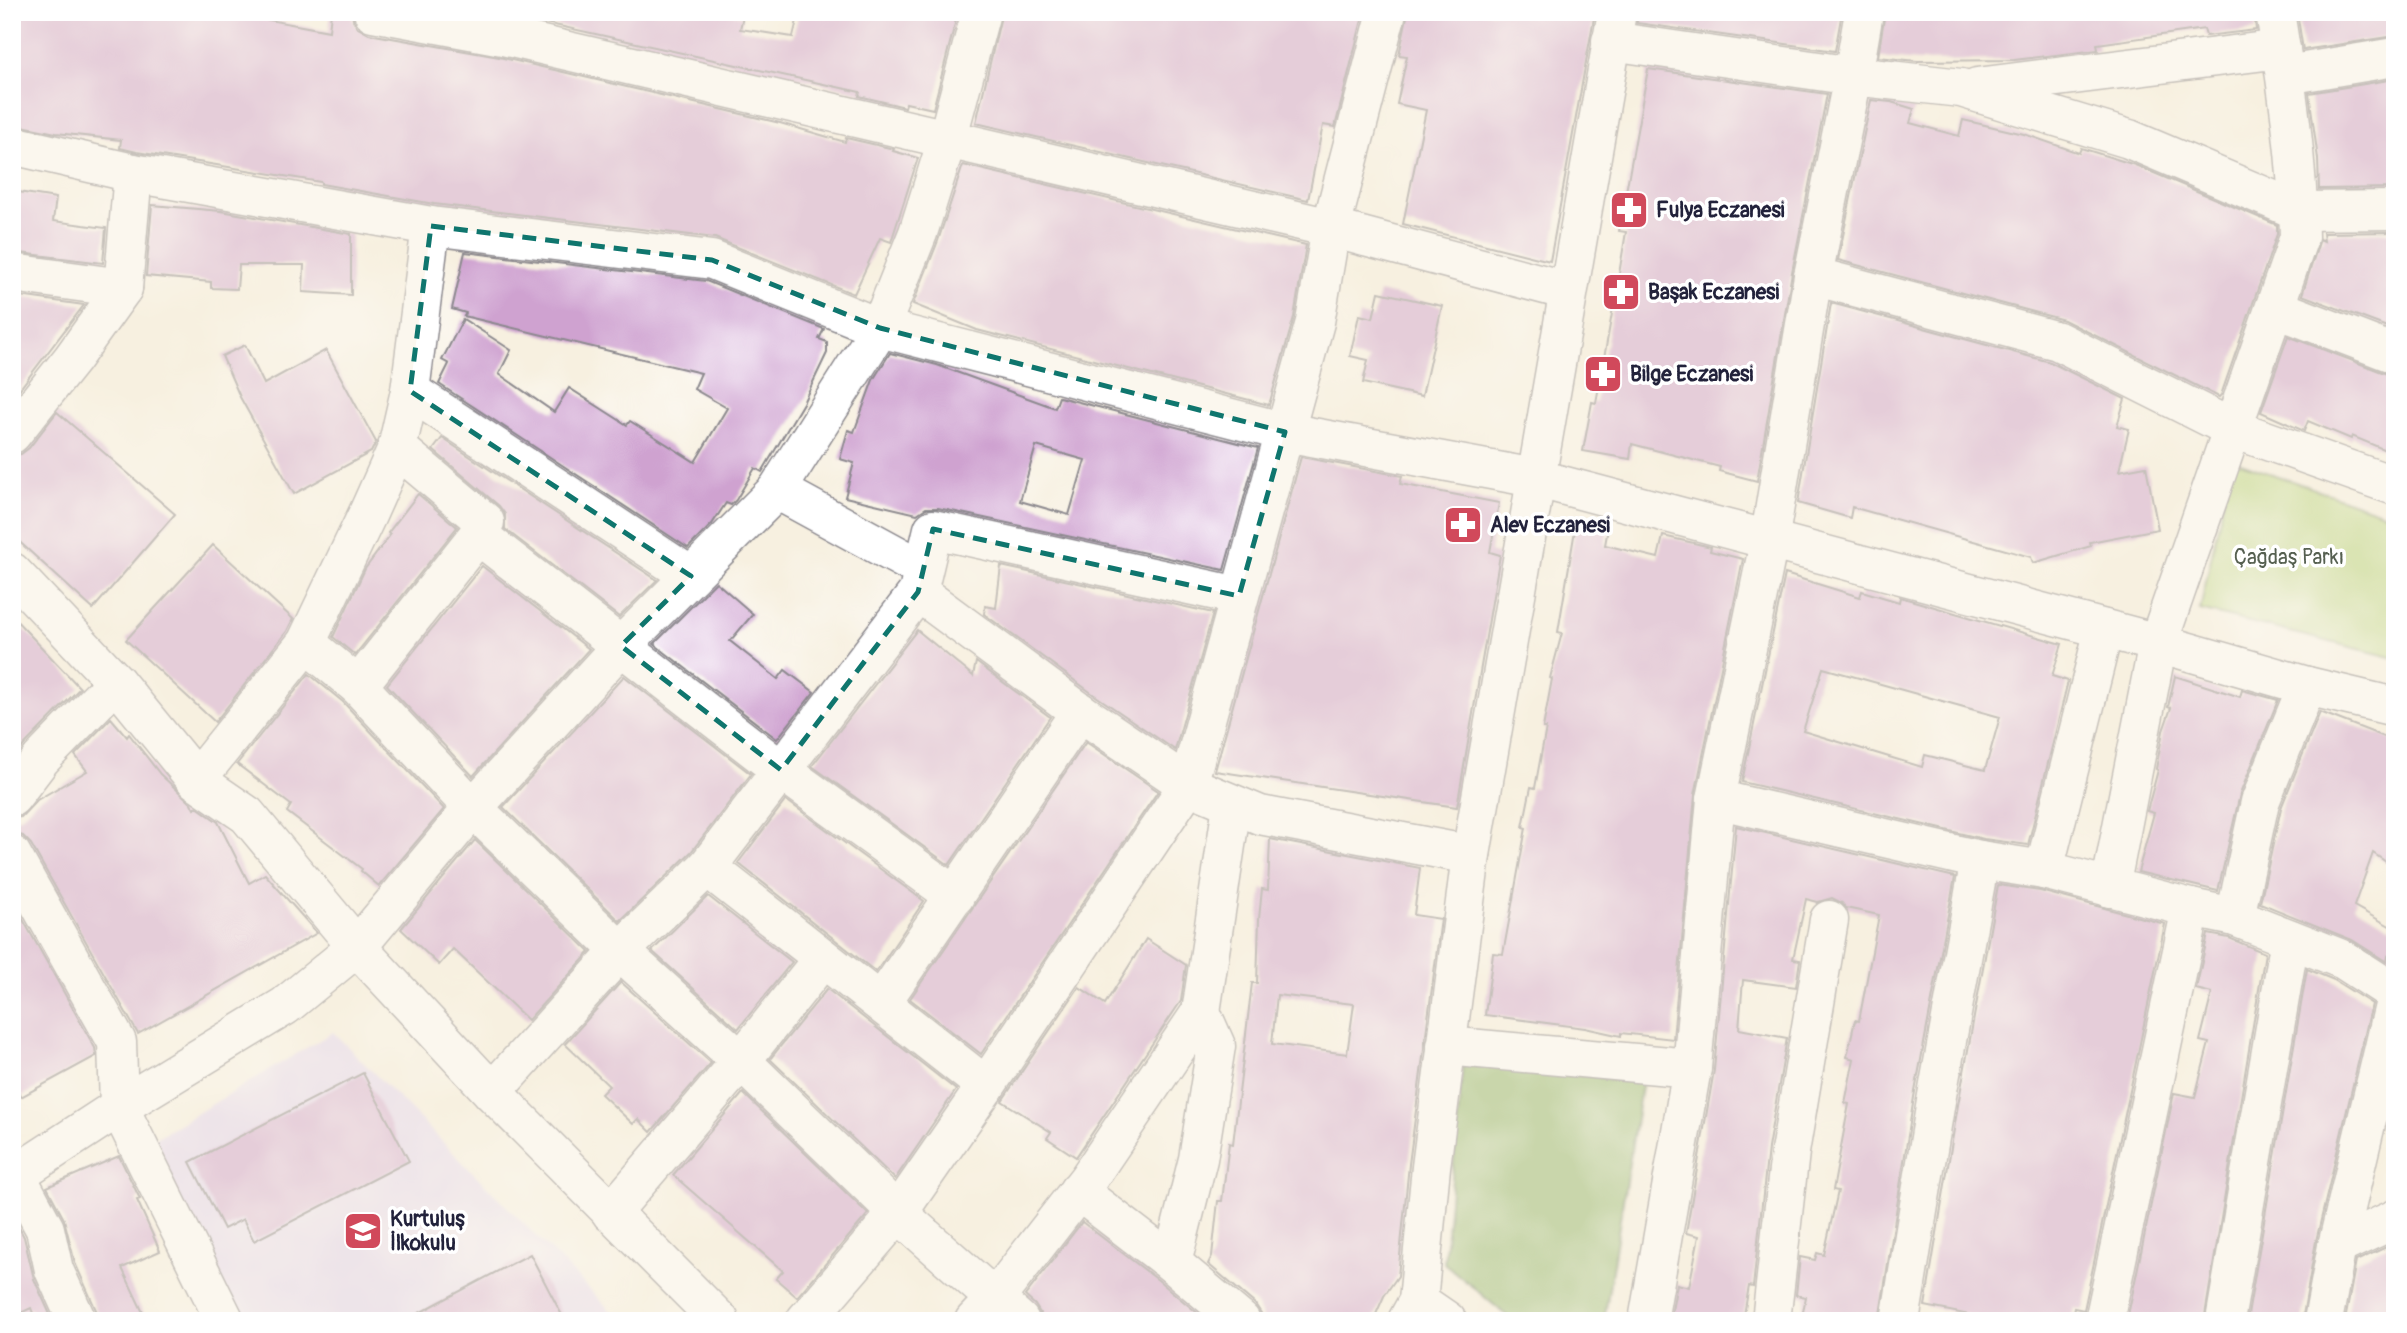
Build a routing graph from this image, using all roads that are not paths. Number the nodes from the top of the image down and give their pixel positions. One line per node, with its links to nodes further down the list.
1 (373, 12): 11 (street)
2 (981, 12): 11 (street)
3 (1387, 12): 17 (street)
4 (1864, 12): 9 (street)
5 (2275, 12): 8 (street)
6 (1614, 27): 9 (street); 21 (street)
7 (2395, 57): 8 (street)
8 (2283, 62): 10 (street); 15 (street)
9 (1853, 76): 10 (street); 19 (street)
10 (1961, 89): 15 (street)
11 (947, 140): 17 (street); 23 (street)
12 (12, 145): 13 (street)
13 (133, 173): 16 (street); 20 (street)
14 (2395, 210): 15 (street)
15 (2299, 211): 22 (street)
16 (431, 226): 23 (street); 25 (street)
17 (1331, 229): 21 (street); 27 (street)
18 (12, 272): 20 (street)
19 (1813, 276): 26 (street); 34 (street)
20 (123, 288): 28 (street)
21 (1568, 291): 30 (street)
22 (2275, 308): 24 (street); 26 (street)
23 (880, 327): 27 (street); 32 (street)
24 (2395, 354)
25 (410, 391): 29 (street); 36 (street)
26 (2231, 428): 31 (street); 41 (street)
27 (1285, 432): 30 (street); 38 (street)
28 (12, 434)
29 (397, 448): 33 (street); 40 (street)
30 (1535, 478): 34 (street); 56 (street)
31 (2395, 486)
32 (777, 490): 36 (street); 37 (street)
33 (478, 535): 42 (street); 44 (street)
34 (1769, 542): 39 (street); 52 (street)
35 (12, 572): 43 (street)
36 (691, 576): 42 (street)
37 (920, 580): 38 (street); 47 (street); 48 (street)
38 (1239, 596): 50 (street)
39 (2104, 629): 41 (street); 59 (street)
40 (306, 643): 44 (street); 49 (street)
41 (2158, 643): 45 (street); 60 (street)
42 (621, 646): 48 (street); 54 (street)
43 (116, 682): 49 (street); 51 (street)
44 (358, 686): 54 (street)
45 (2308, 686): 46 (street); 63 (street)
46 (2395, 707)
47 (1080, 712): 50 (street); 61 (street)
48 (781, 770): 58 (street); 61 (street)
49 (196, 780): 66 (street)
50 (1188, 785): 53 (street); 76 (street)
51 (12, 797)
52 (1716, 799): 57 (street); 75 (street)
53 (1232, 805): 56 (street); 72 (street)
54 (473, 808): 66 (street); 67 (street)
55 (12, 855): 78 (street)
56 (1471, 855): 73 (street)
57 (1980, 860): 59 (street); 95 (street)
58 (707, 867): 67 (street); 68 (street)
59 (2044, 870): 60 (street)
60 (2110, 888): 62 (street)
61 (955, 896): 71 (street)
62 (2191, 908): 63 (street); 96 (street)
63 (2235, 917): 65 (street)
64 (1829, 920): 94 (street)
65 (2290, 939): 69 (street); 97 (street)
66 (357, 947): 77 (street); 78 (street)
67 (620, 951): 74 (street); 77 (street)
68 (823, 958): 71 (street); 74 (street)
69 (2395, 993)
70 (2395, 1001): 84 (street)
71 (881, 1003): 76 (street)
72 (1201, 1012): 80 (street); 85 (street)
73 (1446, 1046): 75 (street); 87 (street)
74 (741, 1061): 81 (street); 82 (street)
75 (1692, 1068): 93 (street)
76 (986, 1086): 82 (street)
77 (492, 1092): 81 (street)
78 (119, 1107): 79 (street); 89 (street)
79 (14, 1176): 88 (street)
80 (1078, 1191): 85 (street); 86 (street)
81 (611, 1213): 90 (street)
82 (898, 1213): 86 (street); 91 (street)
83 (2395, 1219): 84 (street)
84 (2337, 1246): 98 (street)
85 (1172, 1263): 92 (street)
86 (996, 1314)
87 (1424, 1314)
88 (76, 1321)
89 (225, 1321)
90 (720, 1321)
91 (805, 1321)
92 (1241, 1321)
93 (1648, 1321)
94 (1771, 1321)
95 (1900, 1321)
96 (2104, 1321)
97 (2225, 1321)
98 (2323, 1321)

